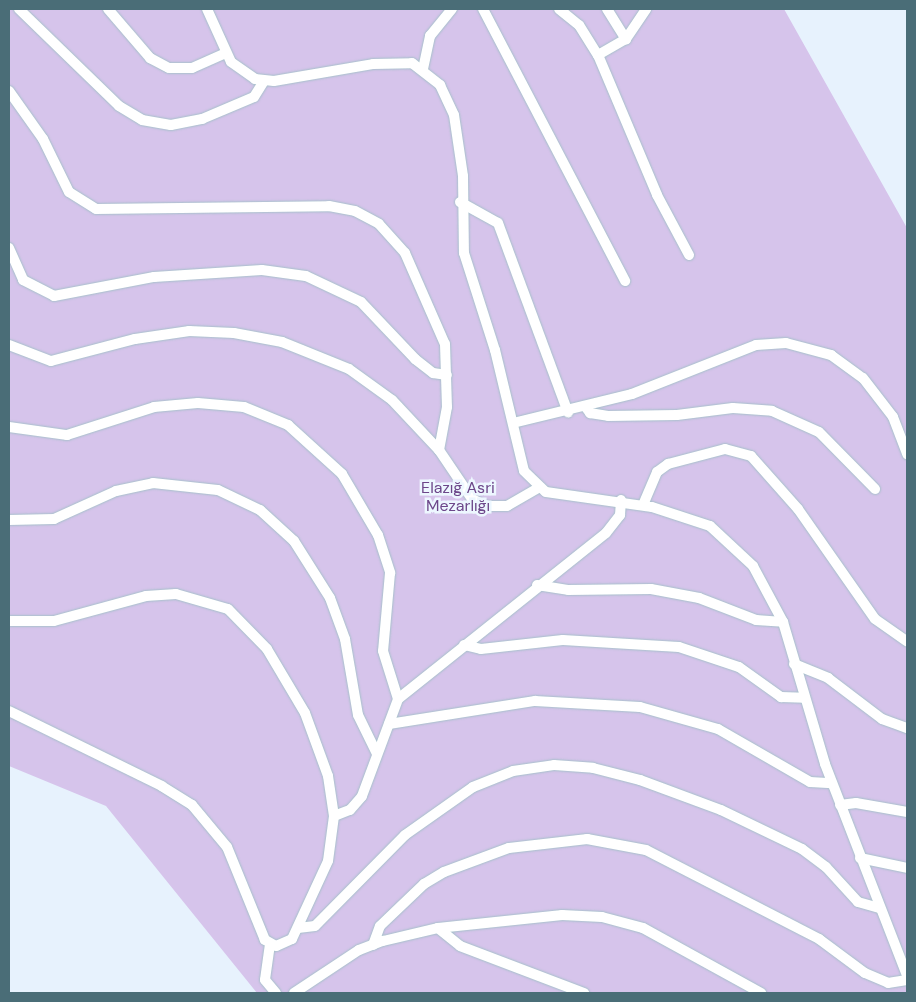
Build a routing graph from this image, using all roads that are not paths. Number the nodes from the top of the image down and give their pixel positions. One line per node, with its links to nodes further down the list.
1 (19, 9): 13 (lane)
2 (108, 9): 10 (lane)
3 (207, 9): 10 (lane)
4 (452, 9): 12 (lane)
5 (482, 9): 18 (lane)
6 (559, 9): 11 (lane)
7 (607, 9): 9 (lane)
8 (646, 9): 9 (lane)
9 (626, 39): 11 (lane)
10 (226, 53): 13 (lane)
11 (598, 55): 17 (lane)
12 (423, 68): 13 (lane); 15 (lane)
13 (264, 81)
14 (9, 91): 20 (lane)
15 (460, 202): 22 (lane); 23 (lane)
16 (9, 248): 20 (lane)
17 (689, 255)
18 (625, 281)
19 (9, 345): 25 (lane)
20 (447, 375): 25 (lane)
21 (585, 406): 22 (lane); 26 (lane); 28 (lane)
22 (568, 412): 23 (lane)
23 (513, 423): 27 (lane)
24 (9, 427): 39 (lane)
25 (440, 450): 27 (lane)
26 (907, 454)
27 (538, 488): 29 (lane)
28 (875, 489)
29 (622, 500): 30 (lane); 32 (lane)
30 (643, 505): 34 (lane); 35 (lane)
31 (9, 520): 43 (lane)
32 (537, 585): 34 (lane); 36 (lane)
33 (9, 621): 47 (lane)
34 (783, 622): 37 (lane)
35 (907, 640)
36 (464, 645): 38 (lane); 39 (lane)
37 (794, 664): 38 (lane); 42 (lane)
38 (804, 698): 44 (lane)
39 (398, 699): 41 (lane)
40 (9, 712): 53 (lane)
41 (389, 724): 43 (lane); 44 (lane)
42 (907, 728)
43 (377, 754): 47 (lane)
44 (832, 783): 45 (lane)
45 (840, 806): 46 (lane); 48 (lane)
46 (907, 812)
47 (334, 816): 51 (lane)
48 (860, 858): 49 (lane); 50 (lane)
49 (907, 868)
50 (879, 908): 51 (lane); 55 (lane)
51 (298, 928): 53 (lane)
52 (438, 928): 54 (lane); 59 (lane); 60 (lane)
53 (270, 944): 57 (lane)
54 (373, 945): 56 (lane); 58 (lane)
55 (907, 975)
56 (907, 980)
57 (276, 993)
58 (294, 993)
59 (584, 993)
60 (761, 993)

